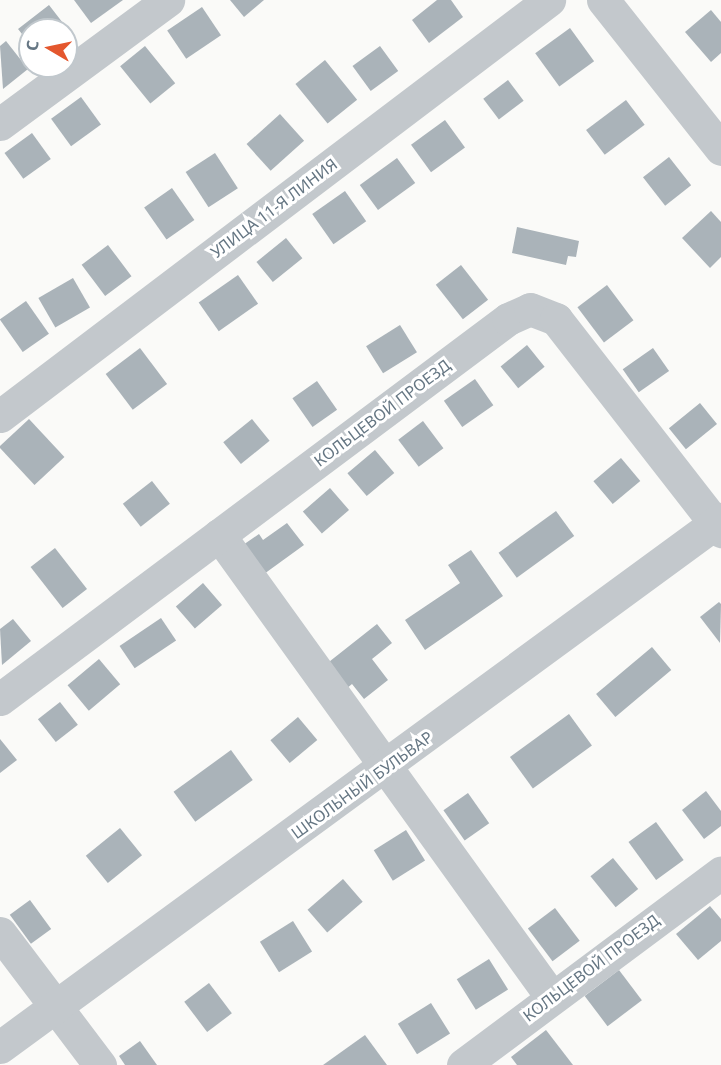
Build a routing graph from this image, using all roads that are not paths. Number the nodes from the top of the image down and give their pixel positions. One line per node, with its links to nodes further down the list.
1 (168, 0): 4 (lane)
2 (549, 0): 6 (lane, УЛИЦА 11-Я ЛИНИЯ)
3 (603, 0): 5 (lane)
4 (0, 124)
5 (721, 149)
6 (0, 416)
7 (719, 524): 8 (lane, КОЛЬЦЕВОЙ ПРОЕЗД); 10 (lane, ШКОЛЬНЫЙ БУЛЬВАР)
8 (219, 535): 9 (lane, КОЛЬЦЕВОЙ ПРОЕЗД); 10 (lane)
9 (0, 699)
10 (387, 769): 13 (lane); 14 (lane, ШКОЛЬНЫЙ БУЛЬВАР)
11 (721, 873): 13 (lane, КОЛЬЦЕВОЙ ПРОЕЗД)
12 (0, 933): 14 (lane)
13 (550, 995): 17 (lane, КОЛЬЦЕВОЙ ПРОЕЗД)
14 (54, 1004): 15 (lane, ШКОЛЬНЫЙ БУЛЬВАР); 16 (lane)
15 (0, 1047)
16 (100, 1065)
17 (463, 1065)

